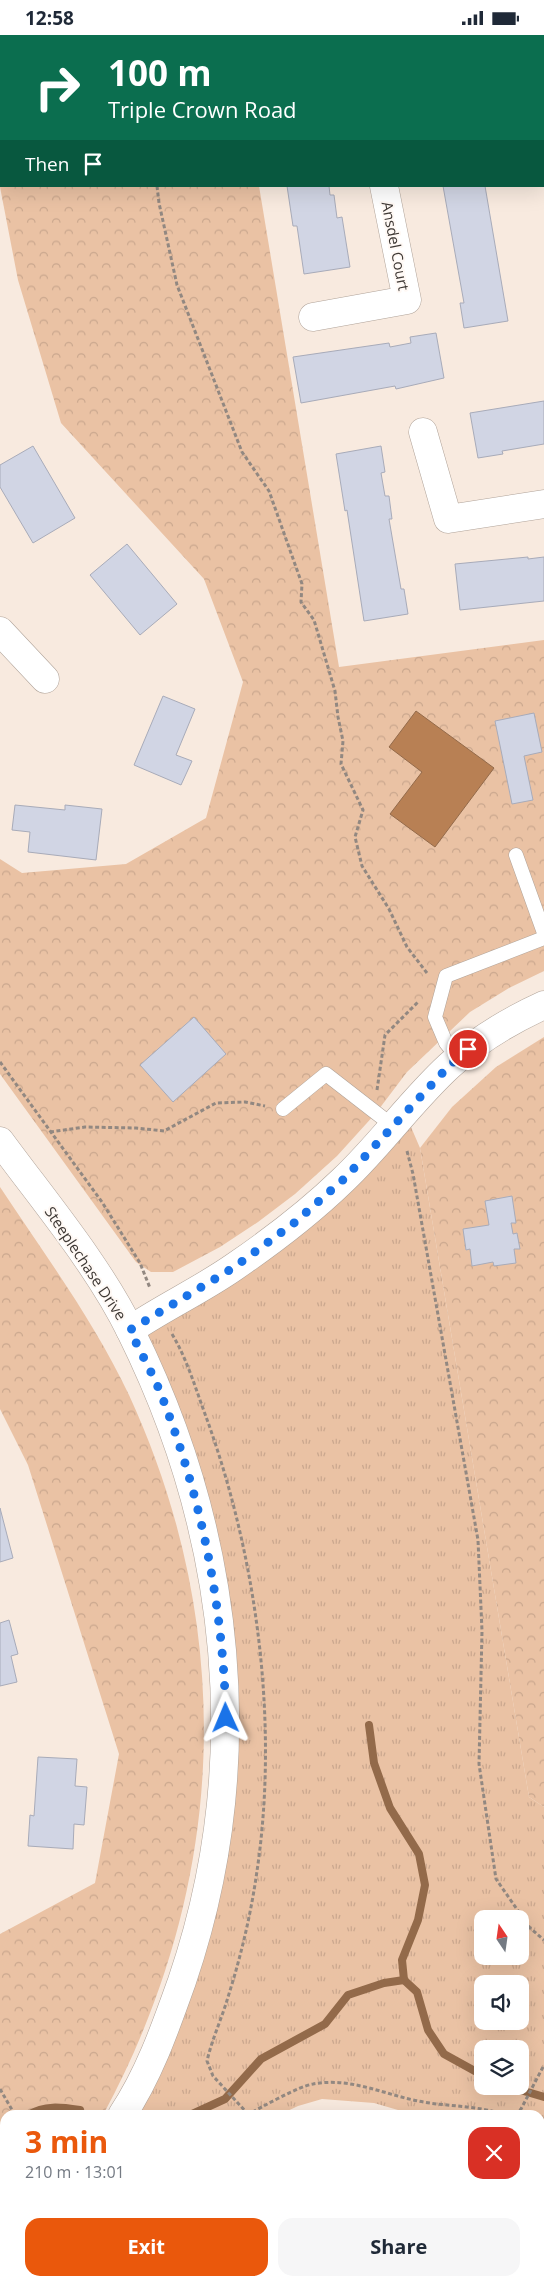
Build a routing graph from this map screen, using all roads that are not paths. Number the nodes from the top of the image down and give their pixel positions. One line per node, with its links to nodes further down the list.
1 (384, 187): 2 (street, Ansdel Court)
2 (313, 317)
3 (423, 432): 4 (street)
4 (544, 505)
5 (0, 631): 6 (street)
6 (45, 679)
7 (516, 855): 8 (lane)
8 (544, 933)
9 (544, 938): 11 (lane)
10 (544, 1005): 11 (street)
11 (458, 1058): 13 (street)
12 (283, 1109): 13 (lane)
13 (394, 1124): 15 (street)
14 (0, 1141): 15 (street, Steeplechase Drive)
15 (130, 1330): 16 (street, Steeplechase Drive)
16 (125, 2110)

